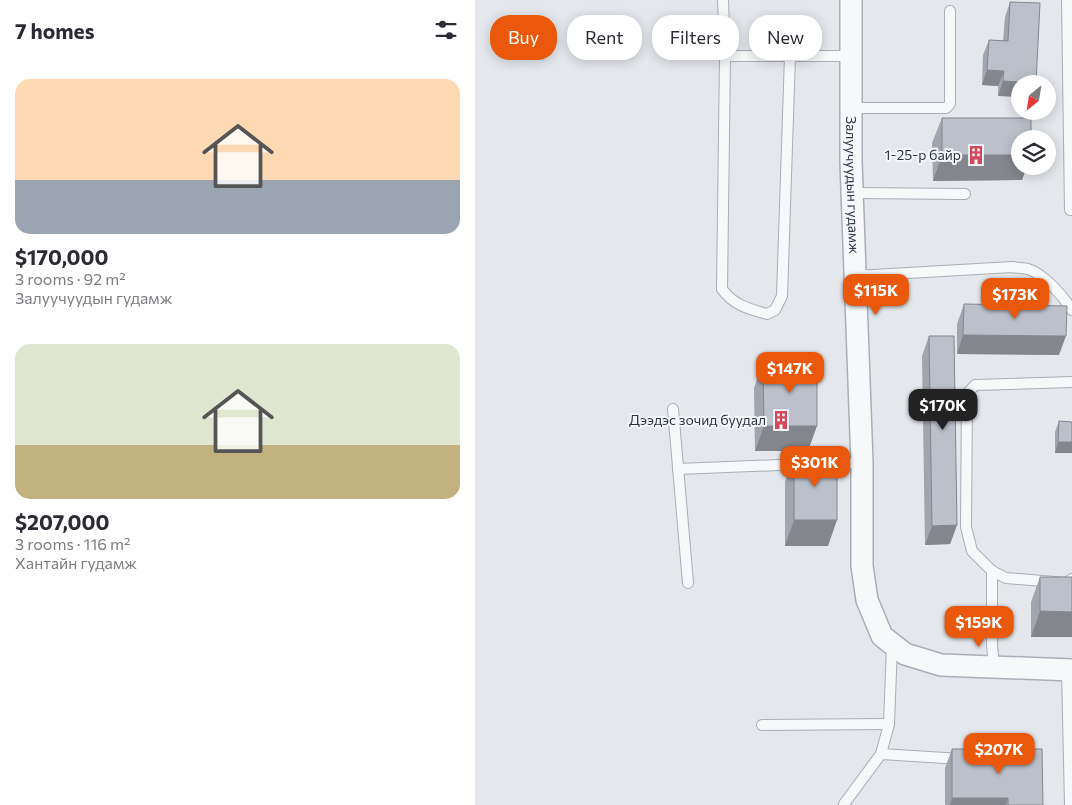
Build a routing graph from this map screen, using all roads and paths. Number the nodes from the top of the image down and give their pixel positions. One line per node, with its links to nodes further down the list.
1 (723, 0): 5 (lane)
2 (851, 0): 7 (street, Залуучуудын гудамж)
3 (1067, 0): 13 (lane)
4 (950, 11): 10 (lane)
5 (724, 15)
6 (822, 56): 7 (lane)
7 (851, 56): 10 (street, Залуучуудын гудамж)
8 (725, 60): 9 (lane)
9 (790, 60)
10 (850, 108): 11 (street, Залуучуудын гудамж)
11 (853, 193): 12 (lane); 14 (street, Залуучуудын гудамж)
12 (965, 194)
13 (1072, 210)
14 (856, 276): 15 (lane); 18 (street, Залуучуудын гудамж)
15 (1072, 310)
16 (1072, 382): 20 (lane)
17 (673, 409): 19 (lane)
18 (862, 462): 19 (lane); 23 (street, Залуучуудын гудамж)
19 (678, 469): 22 (lane)
20 (993, 571): 21 (lane); 24 (lane)
21 (1072, 580)
22 (688, 583)
23 (887, 640): 24 (street); 26 (lane)
24 (994, 667): 25 (street)
25 (1069, 670): 31 (lane)
26 (889, 724): 27 (lane); 28 (lane)
27 (762, 725)
28 (881, 754): 29 (lane); 30 (lane)
29 (973, 759)
30 (844, 804)
31 (1070, 805)

